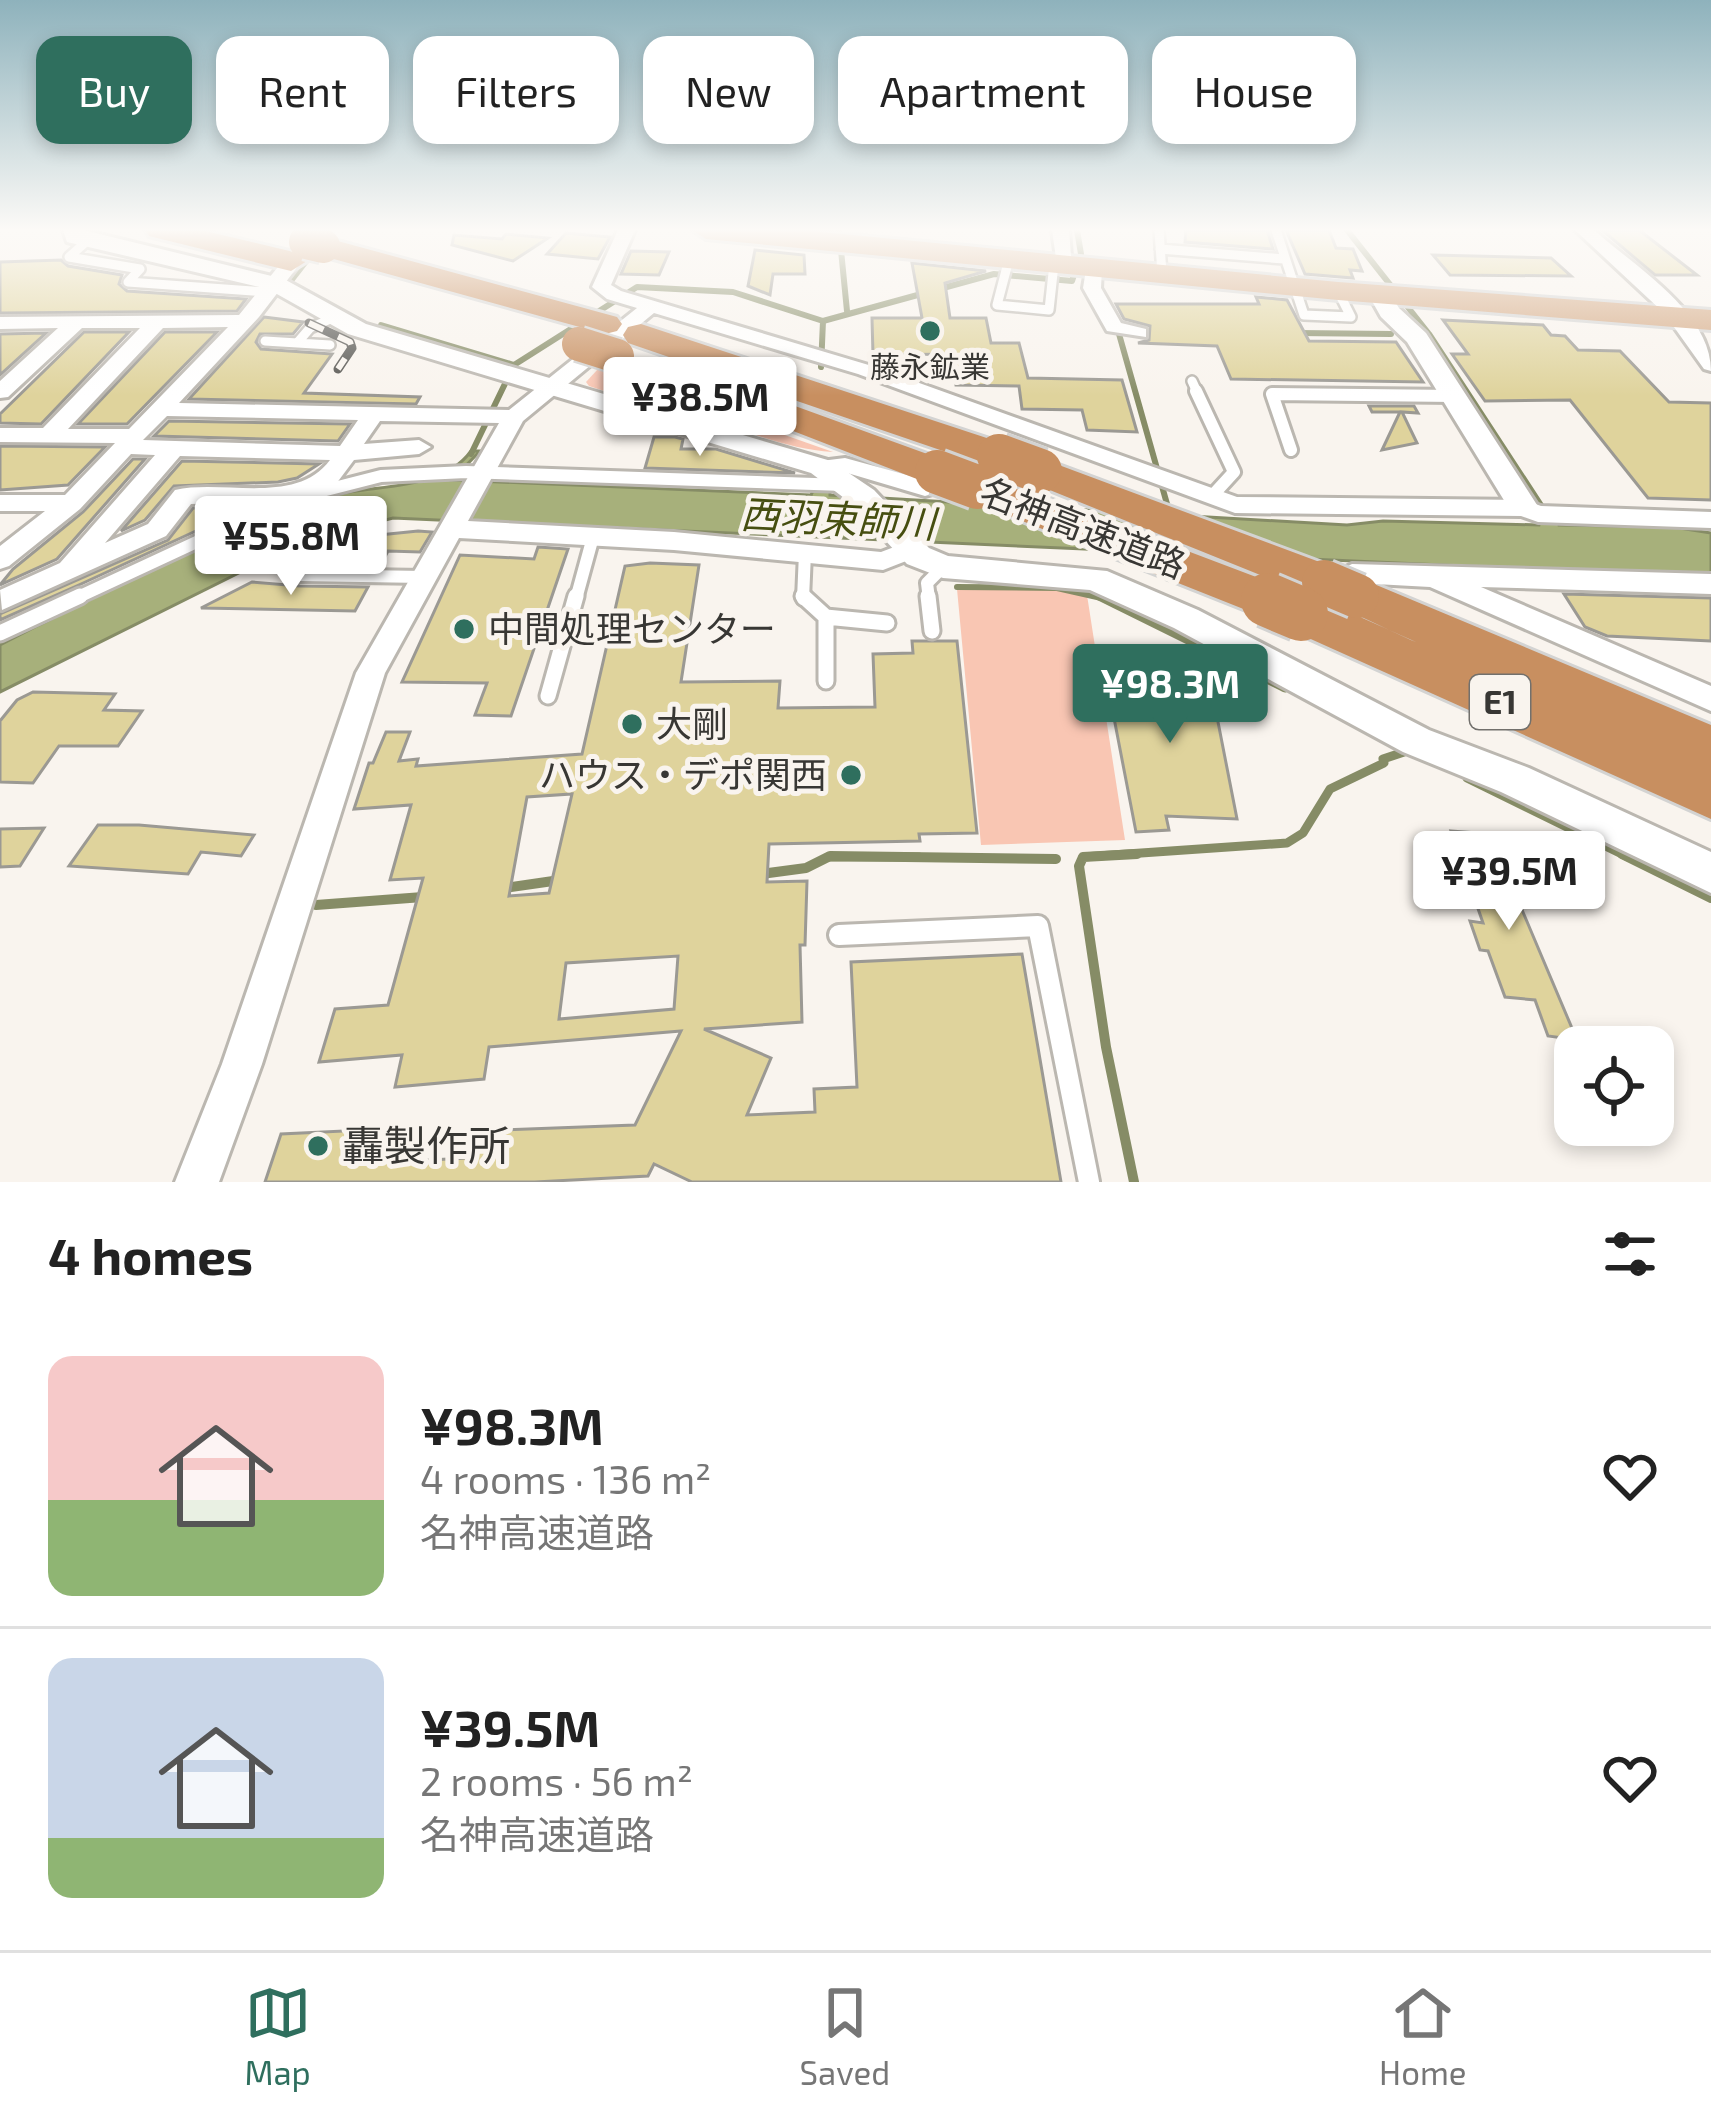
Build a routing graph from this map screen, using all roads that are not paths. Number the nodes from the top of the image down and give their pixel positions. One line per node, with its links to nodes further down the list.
1 (276, 285): 12 (street)
2 (314, 285): 11 (street)
3 (417, 285): 17 (highway, 名神高速道路 / E1)
4 (601, 285): 17 (street)
5 (1002, 285): 6 (lane)
6 (1060, 285)
7 (1088, 285): 18 (street)
8 (1322, 285): 10 (highway)
9 (1652, 285): 13 (street)
10 (1393, 296): 13 (highway); 26 (street)
11 (335, 317): 20 (lane); 24 (street)
12 (247, 318): 15 (street); 27 (street)
13 (1696, 320): 22 (street)
14 (77, 322): 15 (street); 16 (street); 25 (street)
15 (158, 322): 31 (street)
16 (0, 323)
17 (601, 324): 24 (street); 37 (highway, 名神高速道路 / E1, bridge); 37 (street); 63 (highway, 名神高速道路 / E1, bridge)
18 (1138, 333)
19 (266, 341): 20 (lane)
20 (298, 342): 21 (lane)
21 (330, 345)
22 (1711, 365)
23 (1192, 381): 40 (lane)
24 (554, 386): 29 (street); 36 (street)
25 (0, 392)
26 (1455, 396): 34 (lane); 43 (street)
27 (171, 410): 28 (street); 32 (street)
28 (373, 415): 29 (street); 35 (street)
29 (500, 417): 38 (street)
30 (0, 435): 31 (street)
31 (49, 435): 32 (street)
32 (145, 445): 35 (street); 42 (street); 50 (street)
33 (419, 447): 35 (street)
34 (1292, 450)
35 (346, 453): 50 (street)
36 (821, 467): 37 (street); 39 (street)
37 (1089, 469): 40 (street); 63 (highway, 名神高速道路 / E1, bridge)
38 (474, 472): 39 (lane); 45 (street); 59 (lane)
39 (856, 491): 47 (street)
40 (1212, 496): 43 (street)
41 (0, 503): 42 (street)
42 (71, 503): 49 (street)
43 (1540, 512): 44 (street)
44 (1711, 520)
45 (452, 529): 46 (street); 52 (street)
46 (593, 537): 48 (street); 62 (lane)
47 (918, 552): 48 (street); 58 (lane); 60 (street)
48 (805, 553): 56 (lane)
49 (0, 560)
50 (67, 570): 55 (street)
51 (300, 575): 52 (lane)
52 (424, 577): 66 (street)
53 (1433, 578): 54 (street); 60 (street); 63 (street)
54 (1711, 584)
55 (2, 601)
56 (826, 616): 57 (lane); 61 (lane)
57 (887, 623)
58 (932, 632)
59 (0, 633)
60 (1241, 647): 64 (street)
61 (826, 681)
62 (548, 696)
63 (1708, 747)
64 (1711, 873)
65 (839, 935): 67 (lane)
66 (197, 1182)
67 (1089, 1182)

